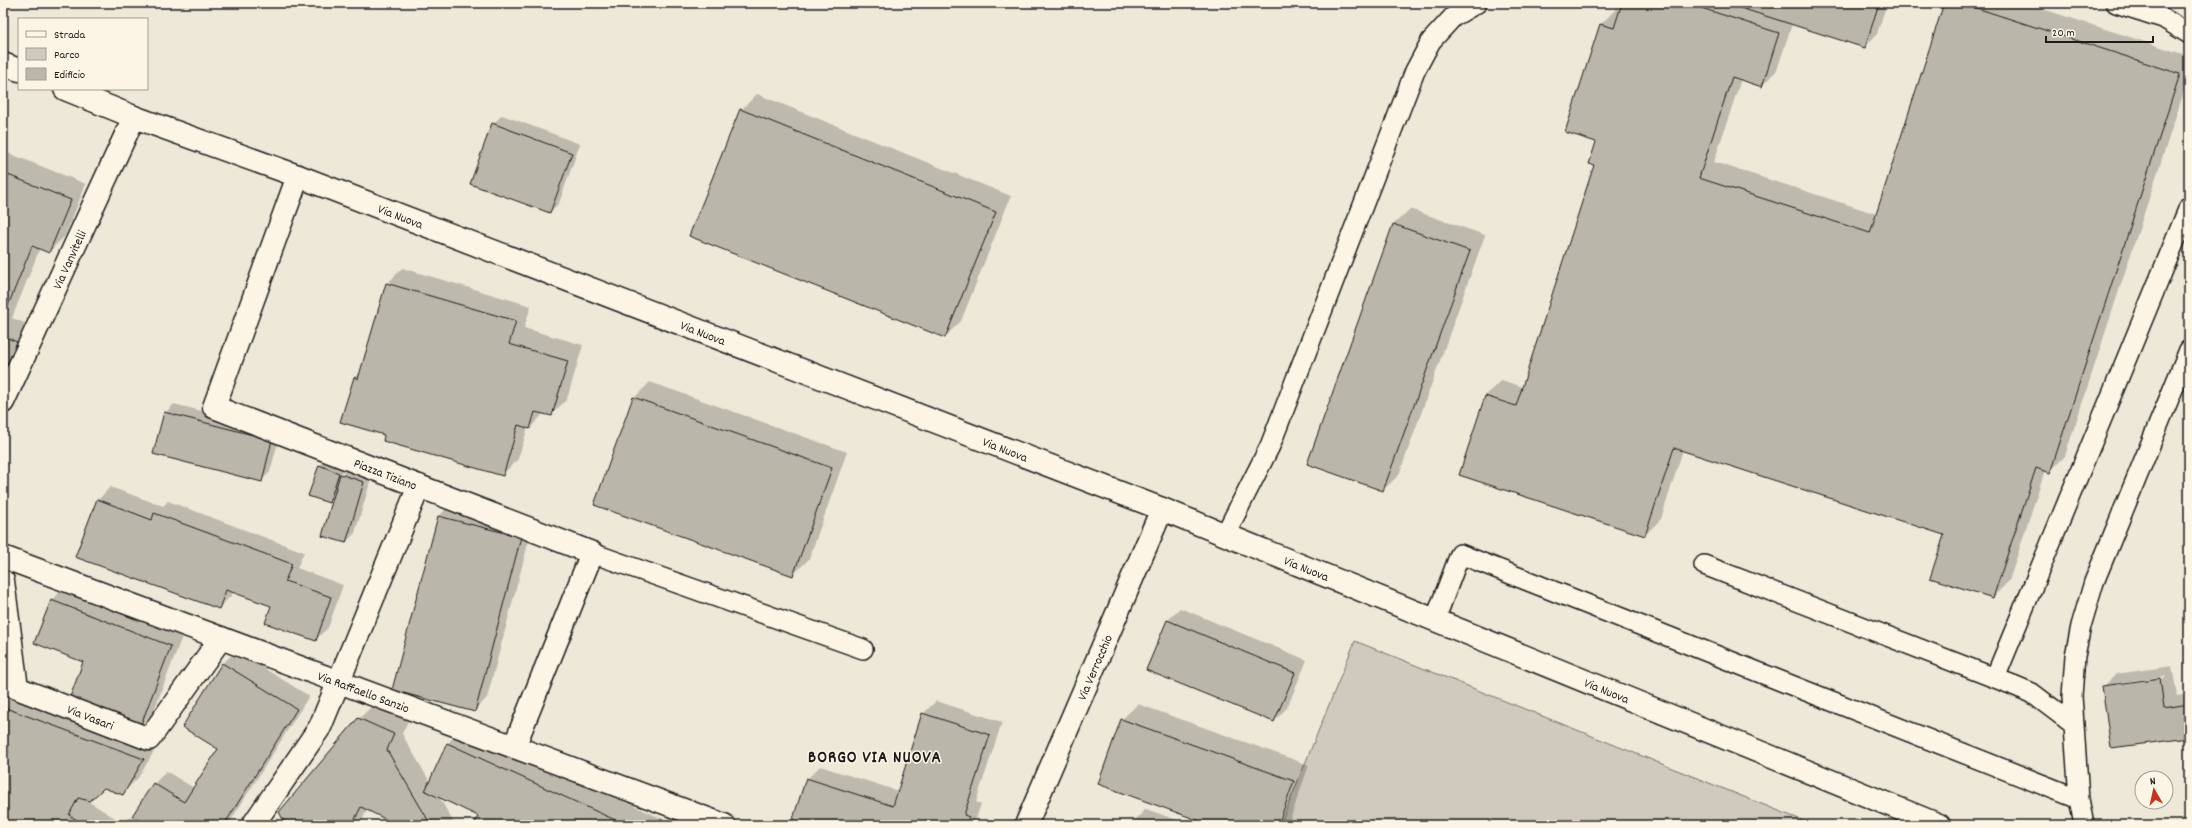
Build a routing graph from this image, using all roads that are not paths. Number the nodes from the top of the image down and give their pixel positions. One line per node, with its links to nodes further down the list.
1 (1477, 3): 14 (lane)
2 (2116, 3): 3 (lane)
3 (2189, 34)
4 (3, 64): 5 (street)
5 (18, 70)
6 (67, 90): 7 (street, Via Nuova)
7 (134, 117): 8 (street, Via Nuova); 11 (street, Via Vanvitelli)
8 (298, 176): 12 (street, Piazza Tiziano); 13 (street, Via Nuova)
9 (2189, 207): 22 (lane)
10 (2189, 350): 24 (lane)
11 (3, 402)
12 (419, 486): 15 (street, Piazza Tiziano); 23 (street)
13 (1162, 509): 14 (street, Via Nuova); 29 (street, Via Verrocchio)
14 (1225, 535): 19 (street, Via Nuova)
15 (592, 553): 21 (lane); 25 (street)
16 (3, 557): 20 (street, Via Raffaello Sanzio)
17 (1704, 565): 22 (lane)
18 (3, 581): 20 (street, Via Vasari)
19 (1435, 620): 26 (lane); 30 (street, Via Nuova)
20 (222, 638): 23 (street, Via Raffaello Sanzio)
21 (863, 649)
22 (1995, 678): 24 (lane)
23 (337, 681): 25 (street, Via Raffaello Sanzio); 27 (street)
24 (2073, 724): 26 (lane)
25 (514, 747): 28 (street, Via Raffaello Sanzio)
26 (2079, 798): 31 (lane)
27 (253, 825)
28 (724, 825)
29 (1026, 825)
30 (1939, 825)
31 (2084, 825)

